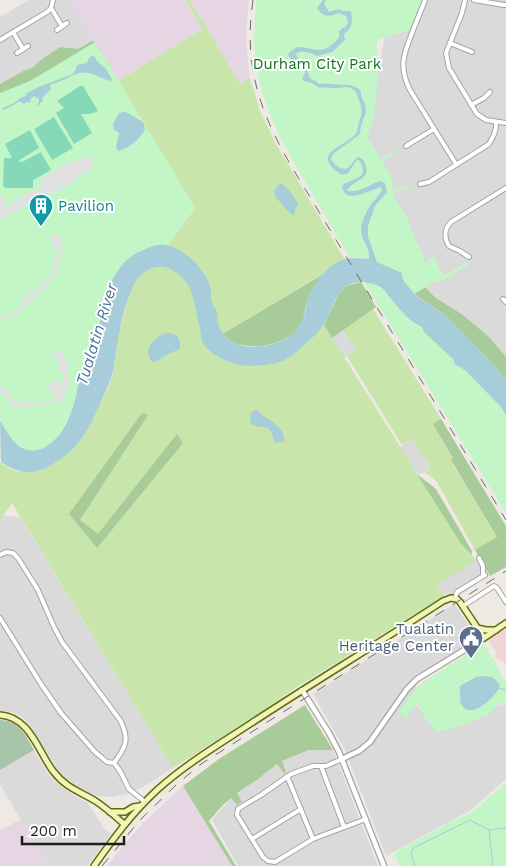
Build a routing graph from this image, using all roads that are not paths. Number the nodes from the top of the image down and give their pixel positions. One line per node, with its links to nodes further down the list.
1 (53, 0): 6 (street)
2 (425, 0): 22 (street)
3 (465, 0): 13 (street)
4 (474, 0): 5 (street)
5 (505, 5): 7 (street)
6 (51, 8): 9 (street); 11 (street)
7 (506, 10)
8 (67, 23): 9 (street)
9 (62, 26): 10 (street)
10 (57, 30)
11 (13, 32): 12 (street); 15 (street)
12 (0, 40)
13 (450, 43): 16 (street); 19 (street)
14 (28, 46): 15 (street)
15 (23, 50): 17 (street)
16 (472, 52)
17 (17, 53)
18 (490, 92): 19 (street)
19 (470, 104): 20 (street)
20 (496, 122): 21 (street); 24 (street)
21 (506, 123)
22 (434, 129): 23 (street); 24 (street)
23 (406, 146)
24 (456, 164): 25 (street)
25 (420, 184)
26 (506, 188): 27 (street)
27 (469, 257)
28 (0, 555): 41 (street)
29 (478, 558): 30 (street)
30 (455, 598): 32 (main road); 38 (main road)
31 (506, 602): 32 (street)
32 (463, 606): 35 (main road)
33 (0, 618): 41 (street)
34 (506, 624): 36 (main road)
35 (477, 628): 36 (main road); 37 (main road)
36 (496, 630): 37 (main road)
37 (484, 638): 40 (street)
38 (302, 690): 40 (street); 44 (main road)
39 (0, 715): 46 (main road)
40 (342, 759): 42 (street); 47 (street)
41 (114, 763): 44 (street)
42 (321, 766): 43 (street); 49 (street)
43 (287, 776): 45 (street); 50 (street)
44 (143, 804): 46 (main road); 48 (main road)
45 (301, 810): 50 (street); 51 (street)
46 (110, 812): 48 (main road)
47 (366, 819): 49 (street); 53 (street)
48 (124, 824): 52 (main road)
49 (344, 827): 51 (street)
50 (252, 839): 51 (street)
51 (313, 839)
52 (94, 866)
53 (384, 866)

